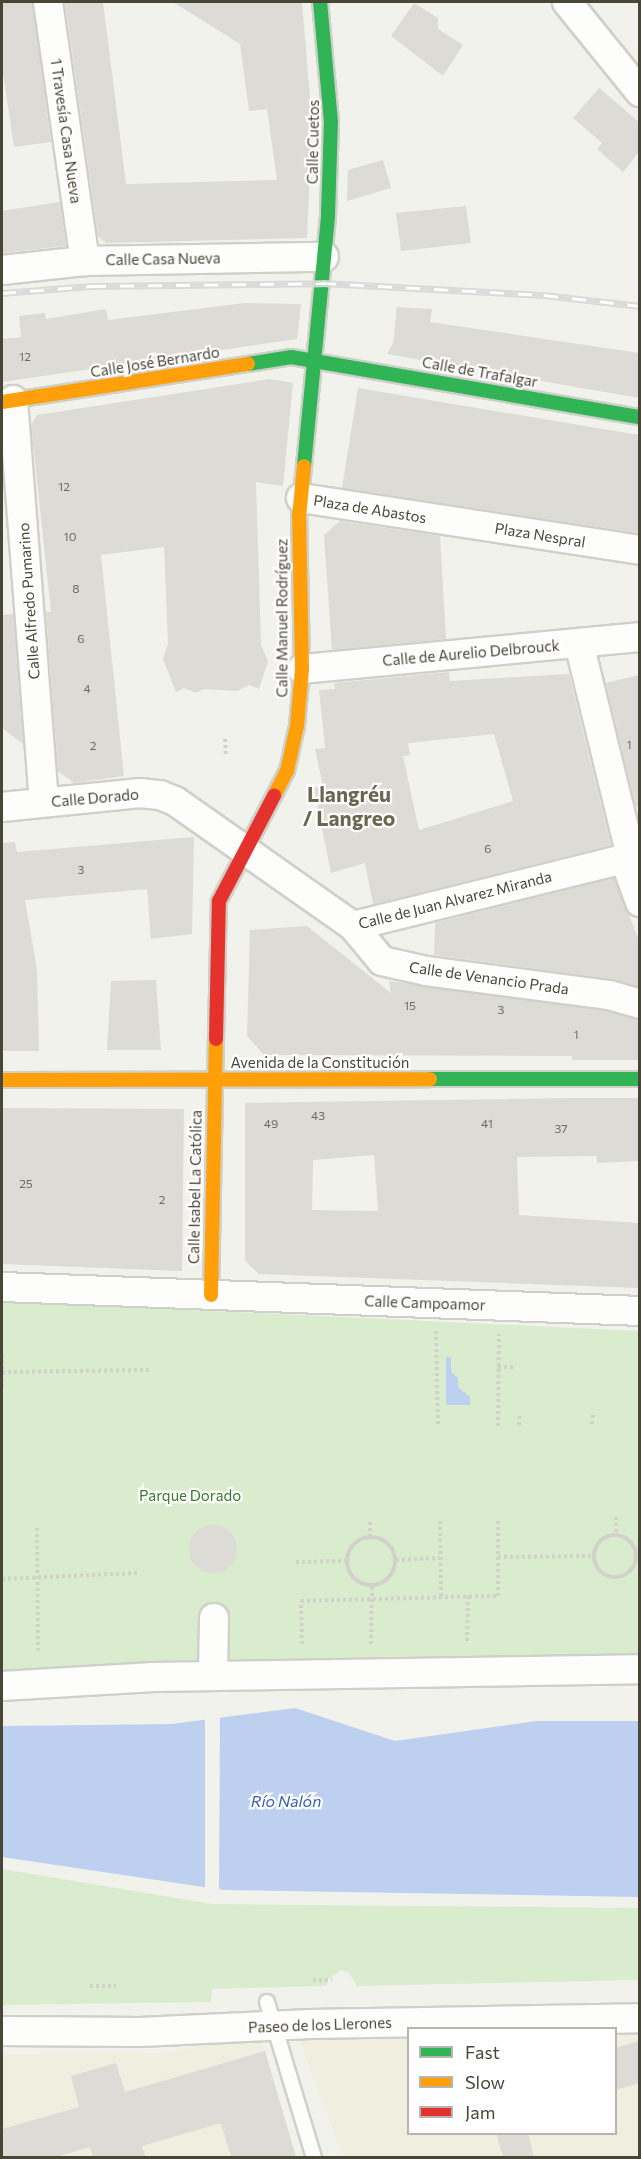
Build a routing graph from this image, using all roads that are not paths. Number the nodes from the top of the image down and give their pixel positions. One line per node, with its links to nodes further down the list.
1 (48, 2): 5 (street, 1 Travesía Casa Nueva)
2 (320, 2): 7 (street, Calle Cuetos)
3 (567, 2): 4 (street)
4 (639, 92)
5 (85, 261): 6 (street, Calle Casa Nueva); 7 (street, Calle Casa Nueva)
6 (2, 270)
7 (323, 270): 8 (street, Calle Manuel Rodríguez)
8 (314, 360): 9 (street, Calle José Bernardo); 10 (street, Calle de Trafalgar); 11 (street, Calle Manuel Rodríguez)
9 (7, 401): 17 (street, Calle Alfredo Pumarino)
10 (639, 417)
11 (301, 498): 12 (street, Plaza de Abastos); 16 (street, Calle Manuel Rodríguez)
12 (440, 520): 13 (street, Plaza Nespral)
13 (639, 550)
14 (639, 637): 15 (street, Calle de Aurelio Delbrouck)
15 (579, 643): 16 (street, Calle de Aurelio Delbrouck); 20 (street)
16 (302, 669): 19 (street, Calle Manuel Rodríguez)
17 (44, 802): 18 (street, Calle Dorado); 19 (street, Calle Dorado)
18 (2, 807)
19 (245, 850): 22 (street, Calle de Juan Alvarez Miranda); 26 (street, Calle Manuel Rodríguez)
20 (627, 857): 21 (street); 22 (street, Calle de Juan Alvarez Miranda)
21 (639, 902)
22 (353, 926): 23 (street, Calle de Venancio Prada)
23 (639, 1004)
24 (639, 1079): 26 (street, Avenida de la Constitución)
25 (2, 1080): 26 (street, Avenida de la Constitución)
26 (213, 1080): 28 (street, Calle Isabel La Católica)
27 (2, 1287): 28 (street, Calle Campoamor)
28 (211, 1302): 29 (street, Calle Campoamor)
29 (639, 1311)
30 (214, 1618): 32 (street)
31 (639, 1669): 32 (street)
32 (213, 1676): 33 (street)
33 (2, 1686)
34 (270, 2014): 35 (street, Paseo de los Llerones); 36 (street, Paseo de los Llerones); 37 (lane)
35 (639, 2018)
36 (2, 2031)
37 (314, 2157)

